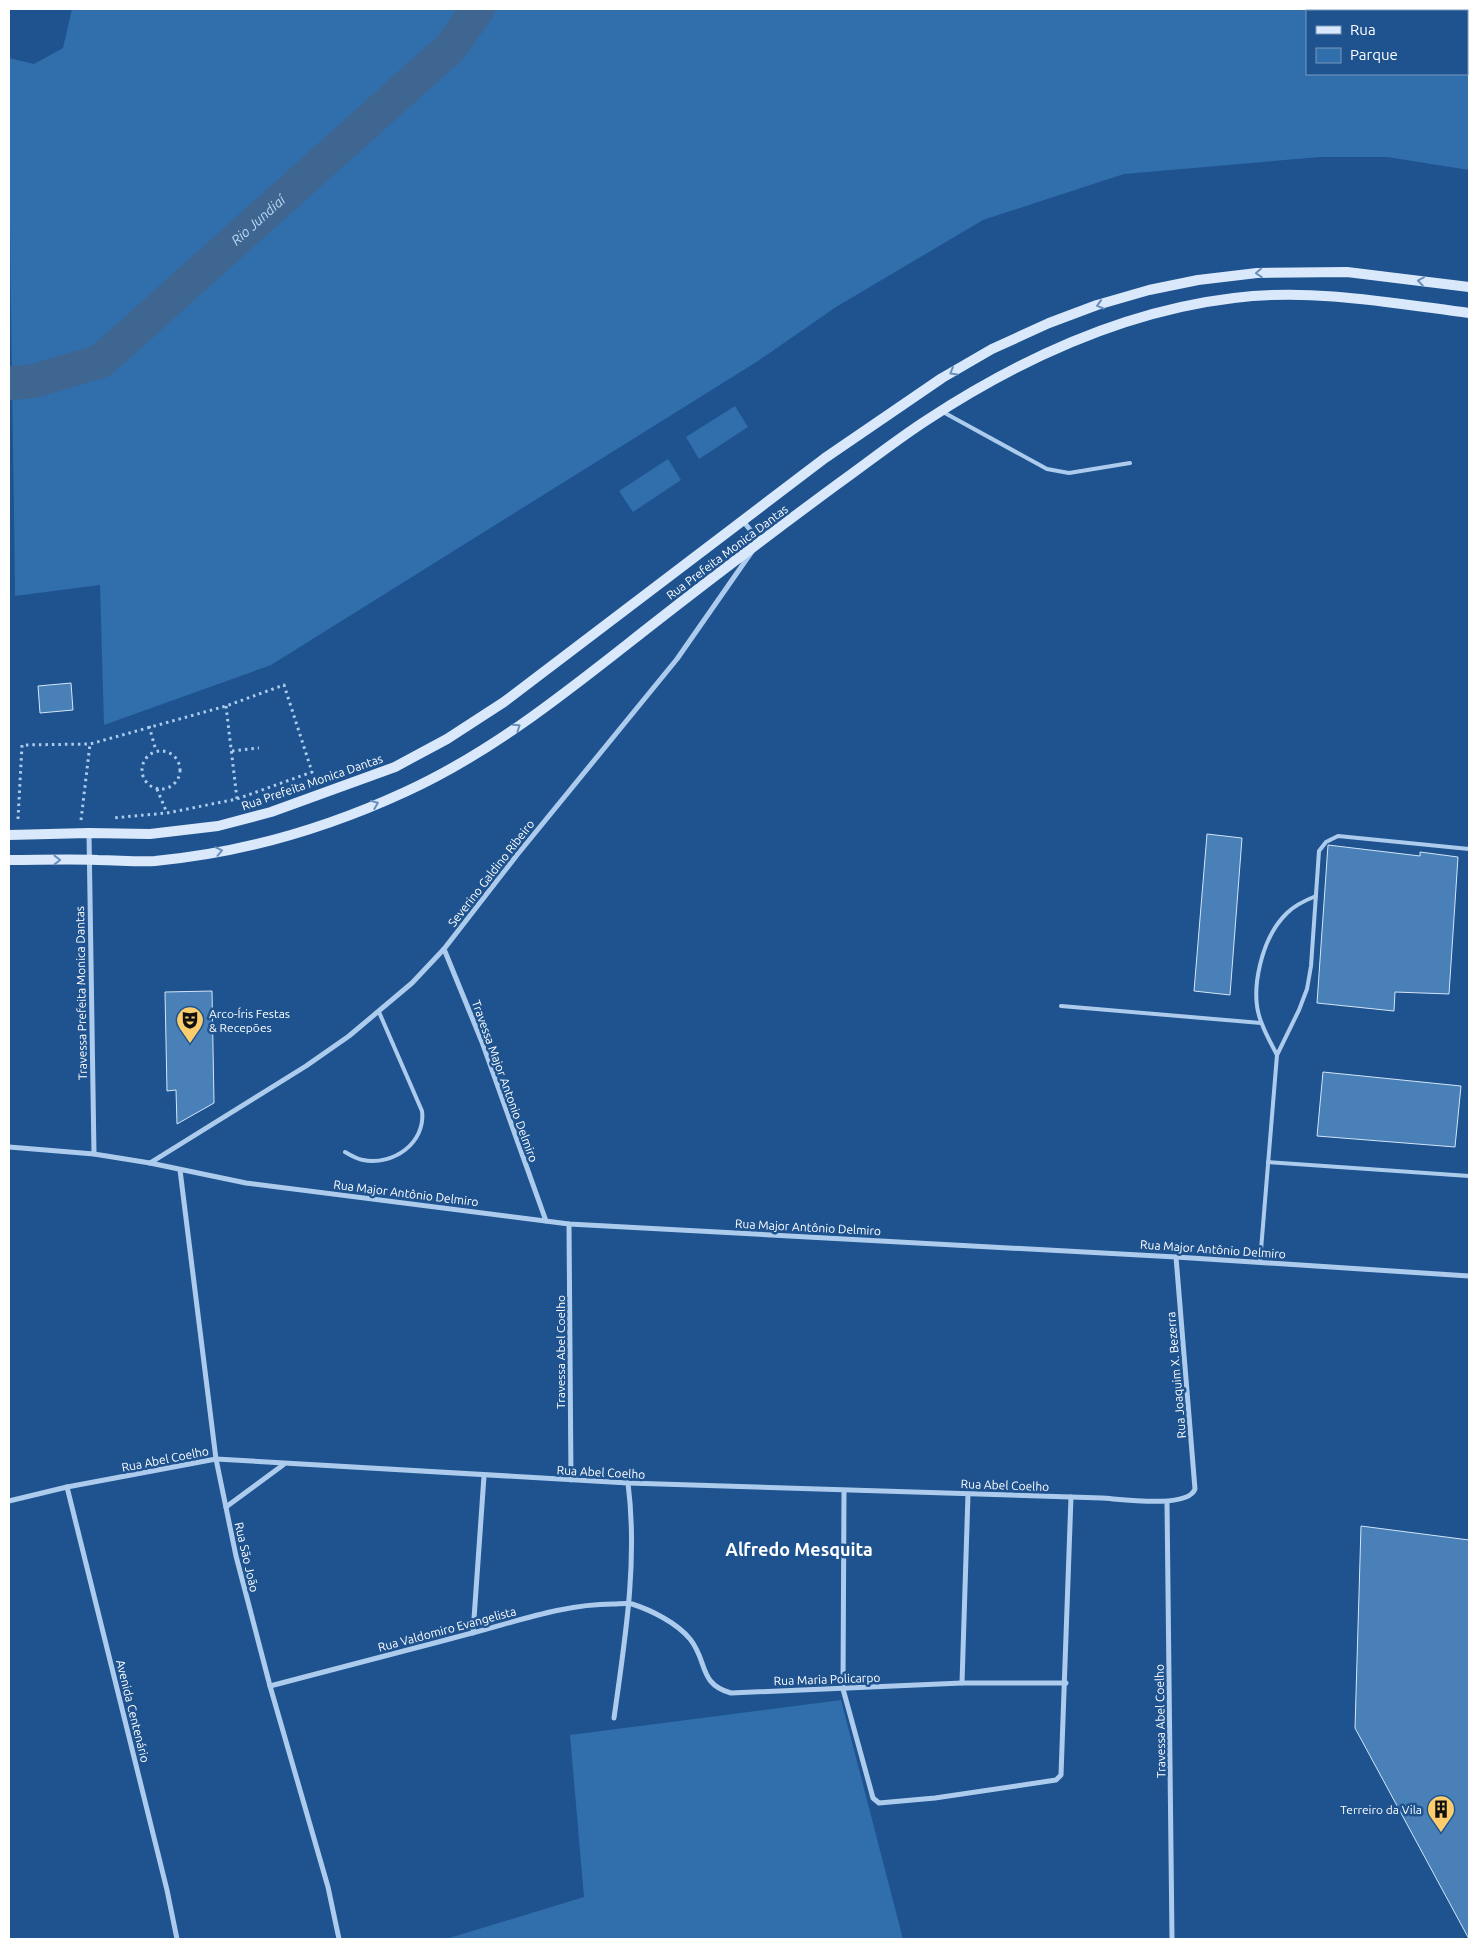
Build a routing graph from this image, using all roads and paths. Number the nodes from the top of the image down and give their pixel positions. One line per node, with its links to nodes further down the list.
1 (1469, 287): 5 (main road, Rua Prefeita Monica Dantas, one-way to 5)
2 (1469, 313): 3 (main road, Rua Prefeita Monica Dantas)
3 (941, 411): 4 (lane); 6 (main road, Rua Prefeita Monica Dantas)
4 (1130, 464)
5 (743, 520): 6 (street); 21 (main road, Rua Prefeita Monica Dantas)
6 (760, 542): 25 (main road, Rua Prefeita Monica Dantas, one-way to 6); 27 (street, Severino Galdino Ribeiro)
7 (226, 706): 8 (path); 12 (path); 14 (path)
8 (148, 726): 9 (path); 11 (path)
9 (90, 744): 17 (path); 19 (path)
10 (260, 748): 12 (path)
11 (156, 751): 13 (path); 13 (path)
12 (232, 751): 14 (path)
13 (157, 789): 15 (path)
14 (237, 799): 15 (path)
15 (167, 813): 16 (path)
16 (108, 818)
17 (27, 819)
18 (72, 820): 19 (path)
19 (81, 820): 20 (path)
20 (90, 820)
21 (89, 832): 22 (main road, Rua Prefeita Monica Dantas); 25 (street, Travessa Prefeita Monica Dantas)
22 (9, 836)
23 (1469, 849): 26 (lane)
24 (9, 860): 25 (main road, Rua Prefeita Monica Dantas, one-way to 25)
25 (89, 860): 34 (street, Travessa Prefeita Monica Dantas)
26 (1316, 896): 30 (lane); 31 (lane)
27 (444, 948): 29 (street, Severino Galdino Ribeiro); 39 (street, Travessa Major Antonio Delmiro)
28 (1061, 1006): 30 (lane)
29 (379, 1012): 33 (lane); 36 (street, Severino Galdino Ribeiro)
30 (1261, 1023): 31 (lane)
31 (1278, 1055): 35 (lane)
32 (9, 1147): 34 (street, Rua Major Antônio Delmiro)
33 (345, 1152)
34 (94, 1154): 36 (street, Rua Major Antônio Delmiro)
35 (1268, 1162): 38 (lane); 42 (lane)
36 (150, 1163): 37 (street, Rua Major Antônio Delmiro)
37 (180, 1170): 39 (street, Rua Major Antônio Delmiro); 44 (street, Rua São João)
38 (1469, 1176)
39 (546, 1221): 40 (street, Rua Major Antônio Delmiro)
40 (569, 1224): 41 (street, Rua Major Antônio Delmiro); 47 (street, Travessa Abel Coelho)
41 (1176, 1257): 42 (street, Rua Major Antônio Delmiro); 51 (street, Rua Joaquim X. Bezerra)
42 (1260, 1262): 43 (street, Rua Major Antônio Delmiro)
43 (1469, 1276)
44 (216, 1459): 45 (street, Rua Abel Coelho); 49 (street, Rua Abel Coelho); 56 (street, Rua São João)
45 (283, 1464): 46 (street, Rua Abel Coelho); 56 (street)
46 (484, 1476): 47 (street, Rua Abel Coelho); 58 (street)
47 (571, 1480): 48 (street, Rua Abel Coelho)
48 (628, 1483): 50 (street, Rua Abel Coelho); 57 (street)
49 (67, 1487): 54 (street, Rua Abel Coelho); 64 (street, Avenida Centenário)
50 (844, 1491): 52 (street, Rua Abel Coelho); 62 (street)
51 (1194, 1492): 55 (street, Rua Abel Coelho)
52 (968, 1494): 53 (street, Rua Abel Coelho); 60 (street)
53 (1071, 1497): 55 (street, Rua Abel Coelho); 59 (street)
54 (9, 1501)
55 (1166, 1502): 66 (street, Travessa Abel Coelho)
56 (226, 1507): 61 (street, Rua São João)
57 (630, 1604): 58 (street, Rua Valdomiro Evangelista); 62 (street, Rua Maria Policarpo); 63 (street)
58 (472, 1633): 61 (street, Rua Valdomiro Evangelista)
59 (1066, 1683): 60 (street, Rua Maria Policarpo); 62 (street)
60 (962, 1684): 62 (street, Rua Maria Policarpo)
61 (270, 1686): 65 (street, Rua São João)
62 (843, 1689)
63 (614, 1718)
64 (177, 1939)
65 (339, 1939)
66 (1172, 1939)

